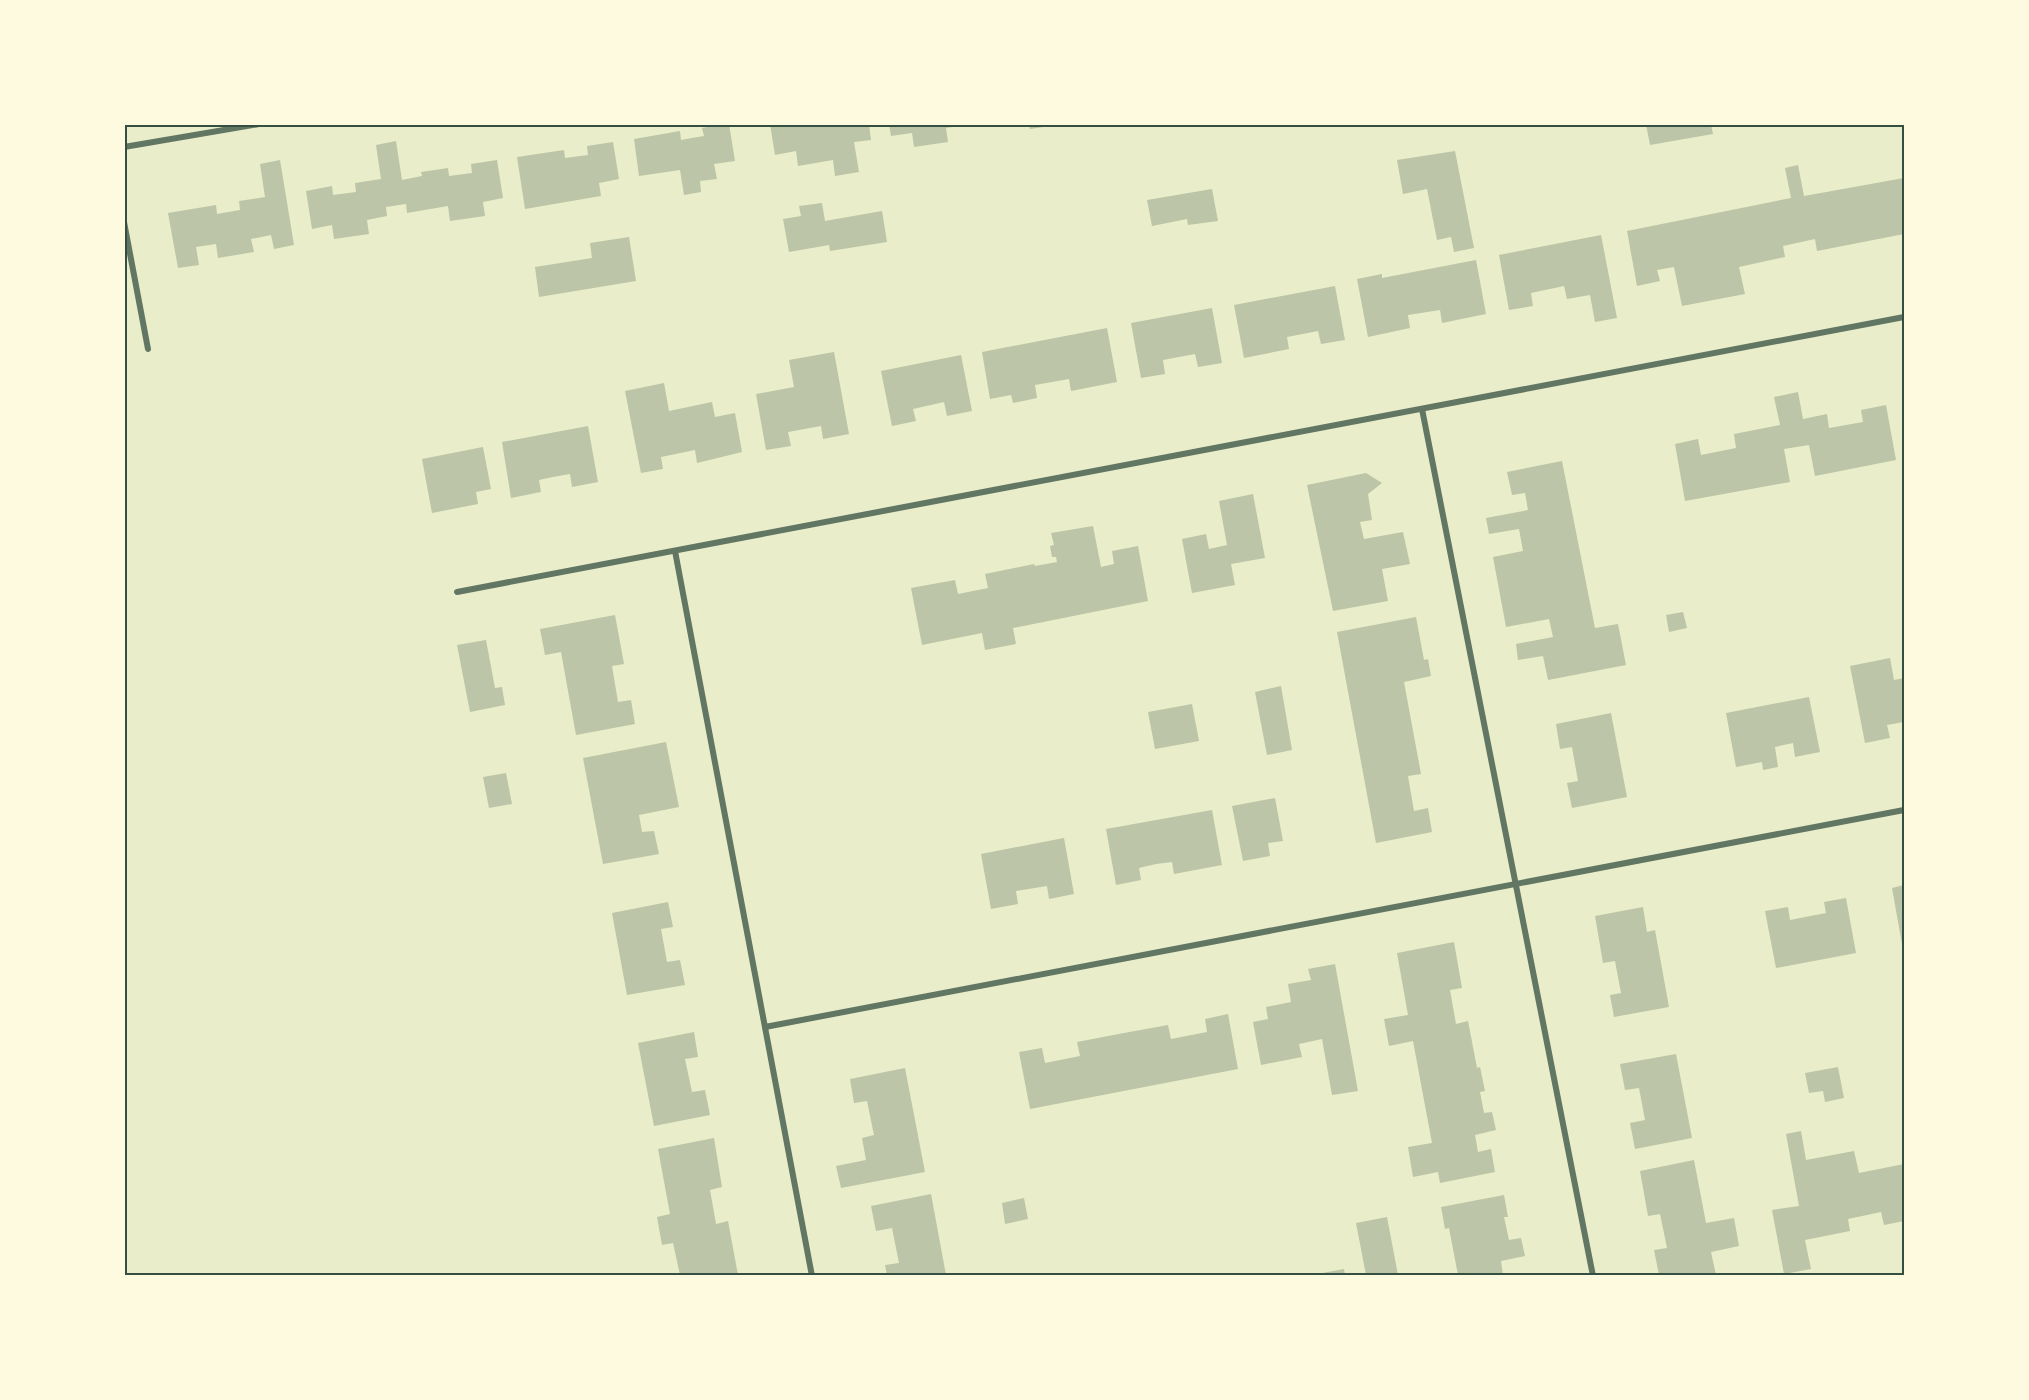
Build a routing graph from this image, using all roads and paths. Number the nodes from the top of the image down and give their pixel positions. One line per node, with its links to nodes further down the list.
1 (259, 124): 2 (street)
2 (124, 147)
3 (124, 222): 5 (street)
4 (1905, 317): 6 (street)
5 (148, 349)
6 (1422, 409): 7 (street); 10 (street)
7 (675, 550): 8 (street); 11 (street)
8 (457, 592)
9 (1905, 810): 10 (street)
10 (1516, 884): 11 (street); 13 (street)
11 (765, 1027): 12 (street)
12 (812, 1275)
13 (1593, 1275)

